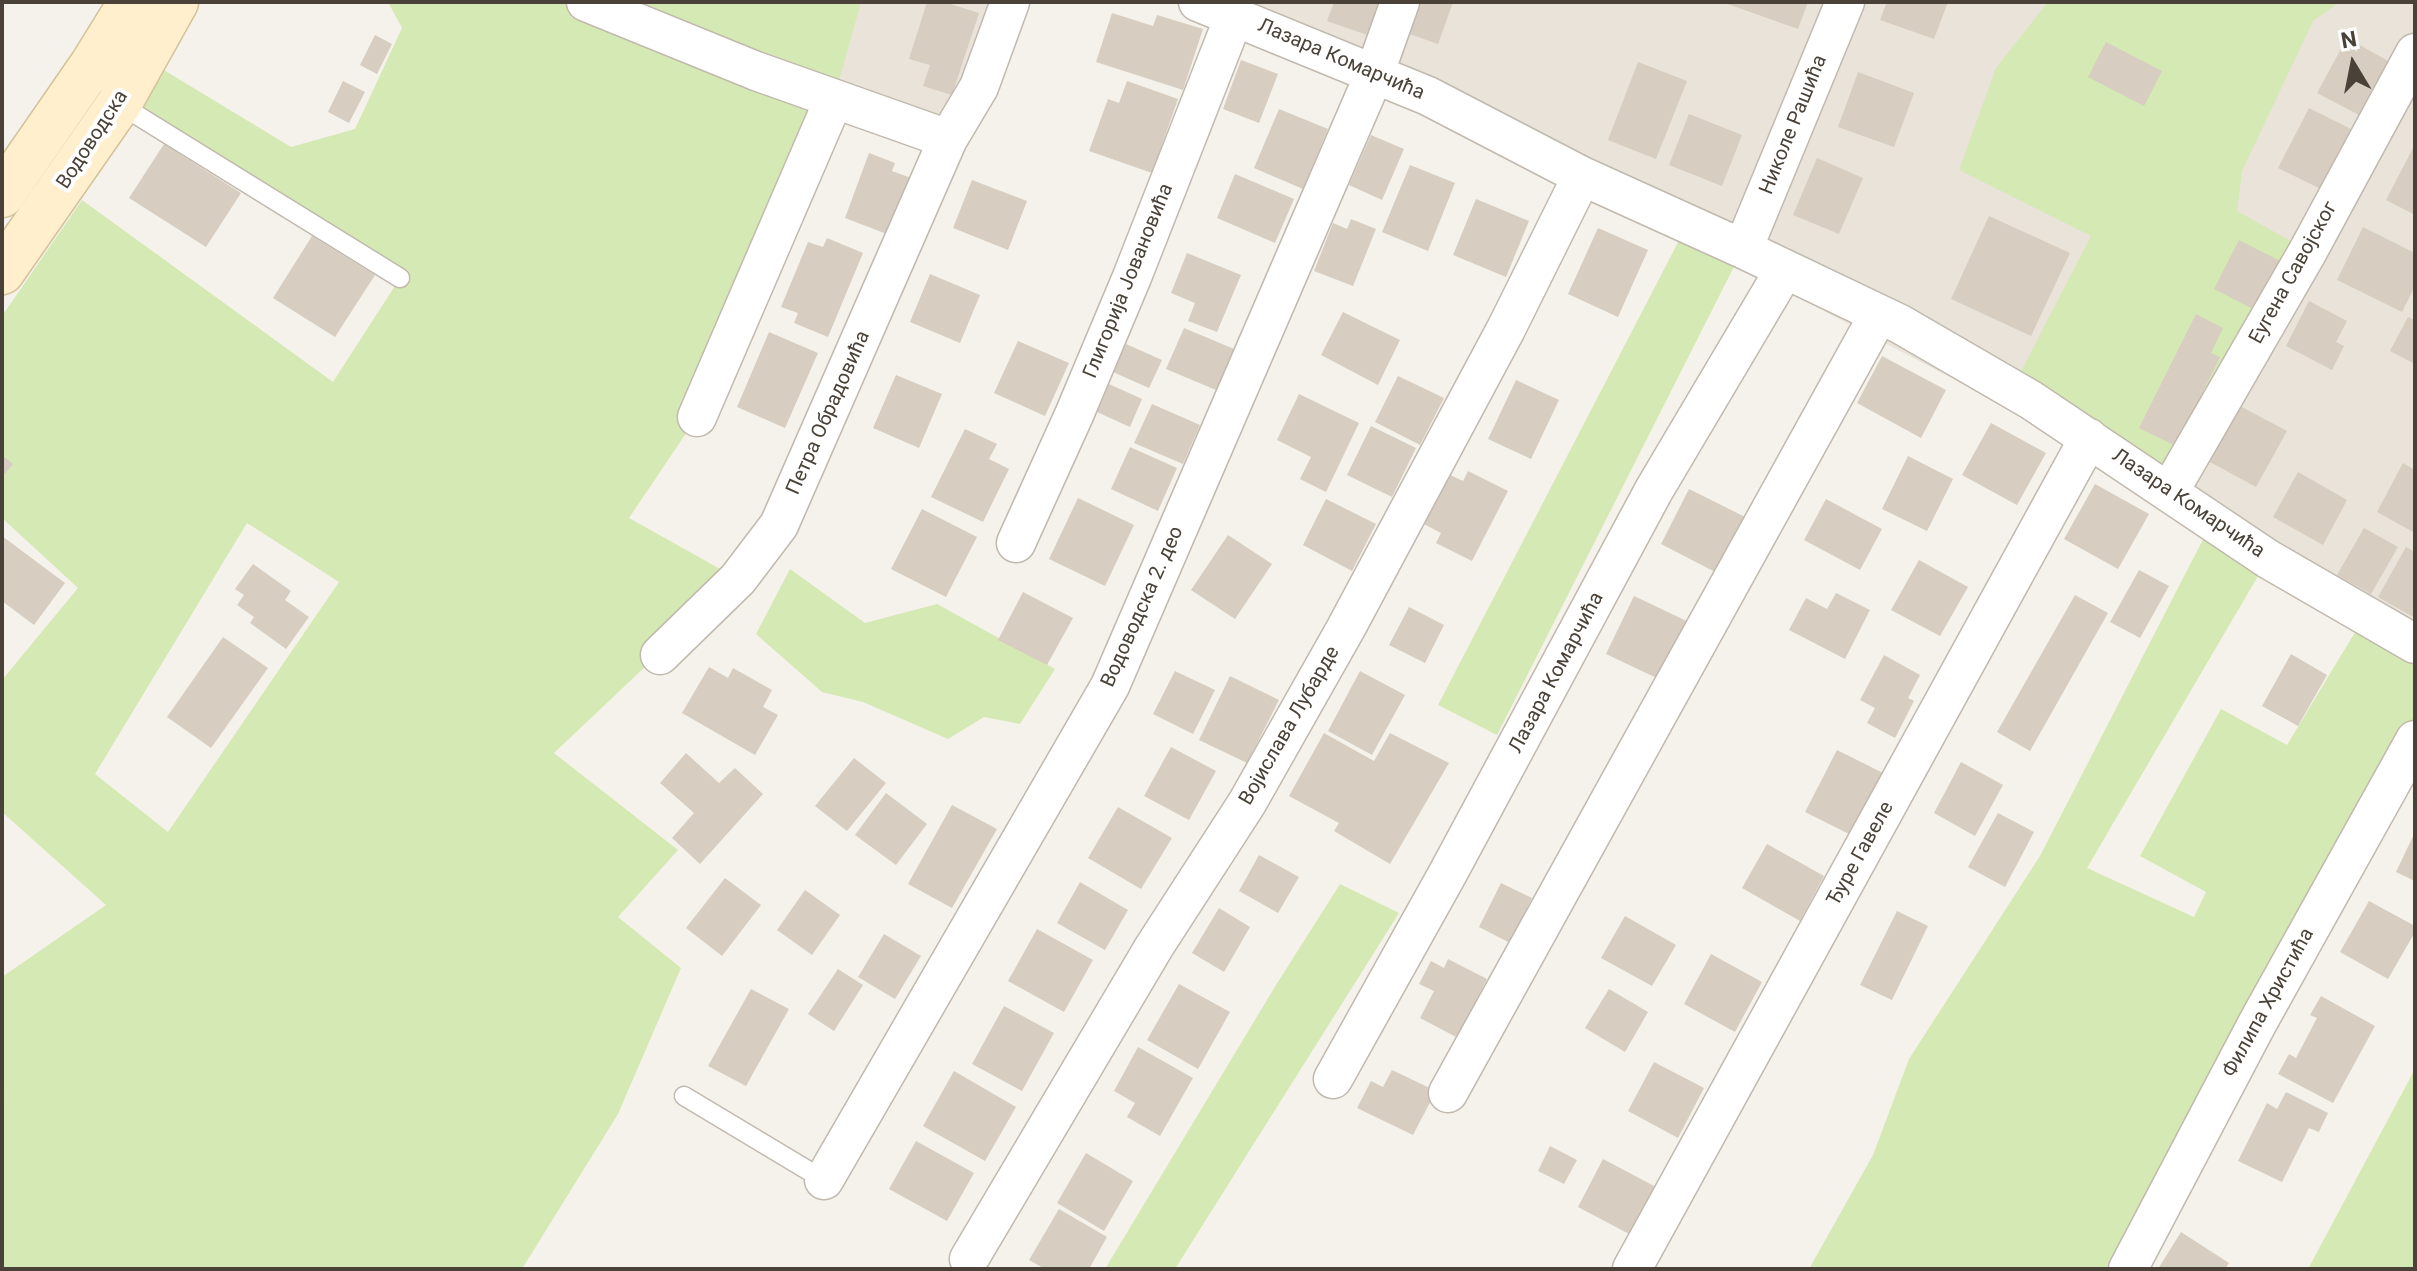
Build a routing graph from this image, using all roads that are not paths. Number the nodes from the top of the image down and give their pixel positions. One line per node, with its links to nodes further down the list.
1 (131, 2): 15 (main road, Водоводска)
2 (176, 2): 12 (main road, Водоводска)
3 (586, 2): 11 (street)
4 (1010, 2): 13 (street)
5 (1198, 2): 8 (street, Лазара Комарчића)
6 (1400, 2): 10 (street, Водоводска 2. део)
7 (1845, 2): 16 (street, Николе Рашића)
8 (1248, 14): 10 (street, Лазара Комарчића); 24 (street, Глигорија Јовановића)
9 (2415, 53): 23 (street, Еугена Савојског)
10 (1374, 75): 14 (street, Лазара Комарчића); 31 (street, Водоводска 2. део)
11 (834, 99): 13 (street); 21 (street)
12 (119, 104): 18 (main road, Водоводска); 19 (lane)
13 (948, 139): 26 (street, Петра Обрадовића)
14 (1582, 176): 16 (street, Лазара Комарчића); 32 (street, Војислава Лубарде)
15 (2, 195)
16 (1743, 249): 17 (street, Лазара Комарчића)
17 (1785, 269): 20 (street, Лазара Комарчића); 28 (street, Лазара Комарчића)
18 (2, 272)
19 (400, 278)
20 (1879, 314): 22 (street, Лазара Комарчића); 29 (street)
21 (697, 417)
22 (2089, 438): 23 (street, Лазара Комарчића); 33 (street, Ђуре Гавеле)
23 (2169, 492): 25 (street, Лазара Комарчића)
24 (1016, 543)
25 (2415, 644)
26 (660, 655)
27 (2415, 740): 34 (street, Филипа Христића)
28 (1333, 1079)
29 (1448, 1093)
30 (684, 1096): 31 (lane)
31 (824, 1180)
32 (969, 1259)
33 (1632, 1269)
34 (2128, 1269)

